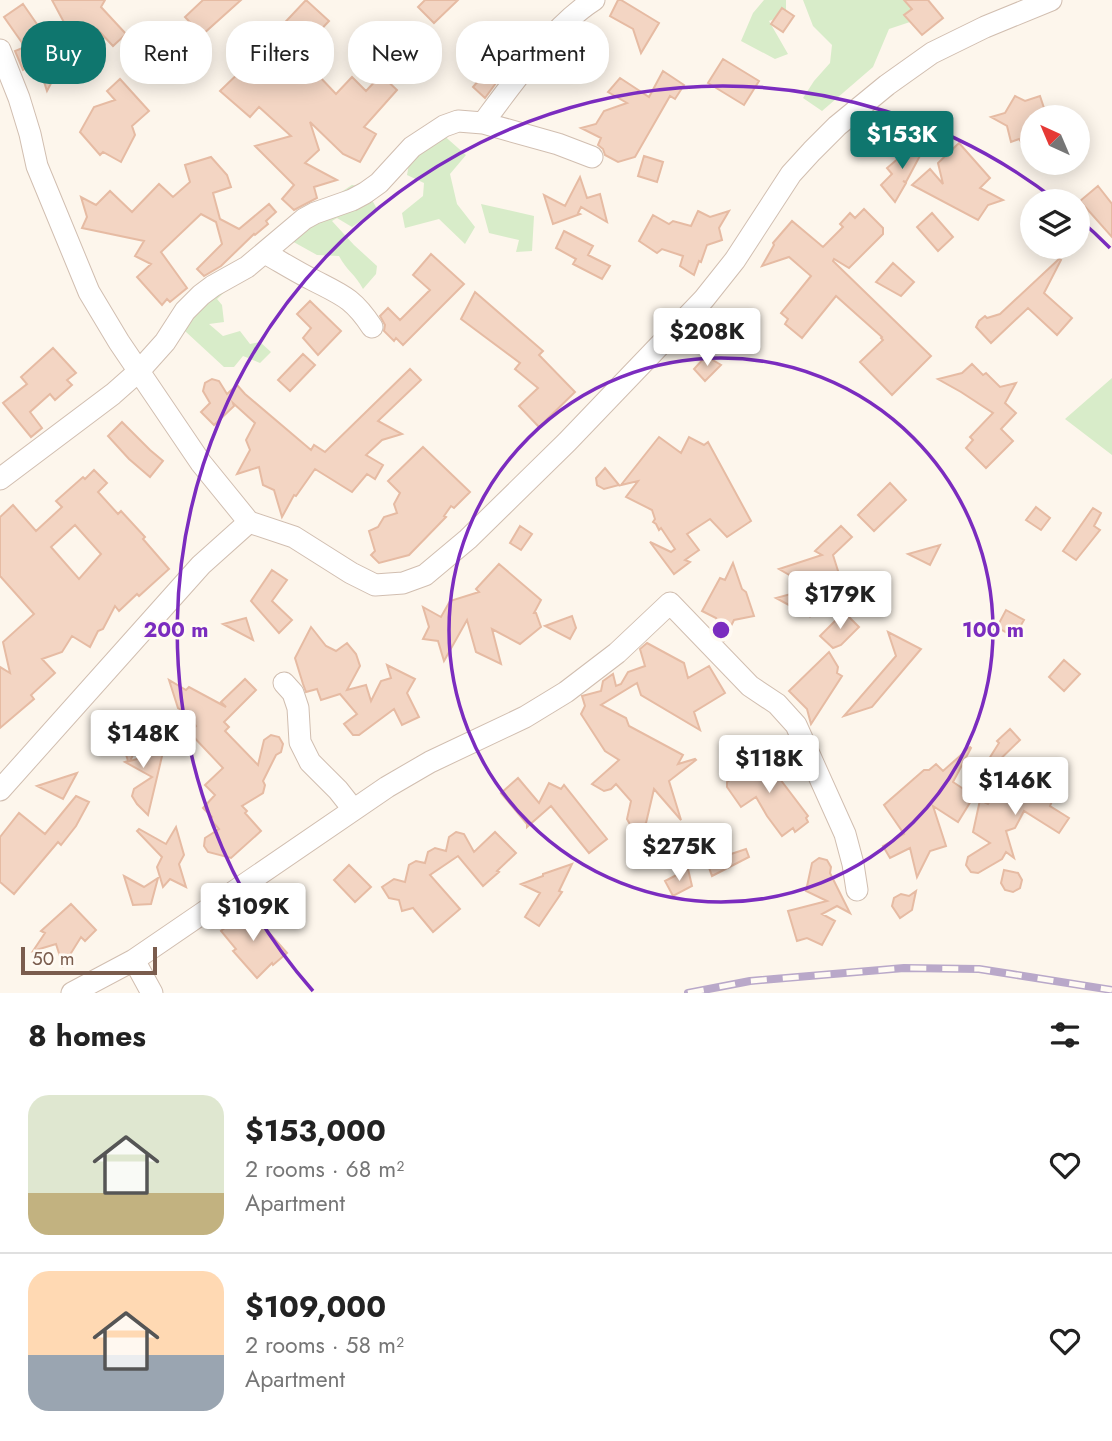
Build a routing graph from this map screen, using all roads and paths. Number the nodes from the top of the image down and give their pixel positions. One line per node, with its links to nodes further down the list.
1 (594, 0): 4 (street)
2 (1051, 0): 10 (street)
3 (0, 50): 8 (street)
4 (484, 123): 5 (street); 6 (street)
5 (592, 157)
6 (265, 253): 7 (street); 8 (street)
7 (372, 327)
8 (139, 371): 9 (street); 10 (street)
9 (0, 479)
10 (249, 522): 12 (street)
11 (284, 683): 13 (street)
12 (0, 790)
13 (353, 809): 14 (street); 15 (street)
14 (857, 890)
15 (134, 960): 16 (street); 17 (street)
16 (72, 993)
17 (152, 993)

